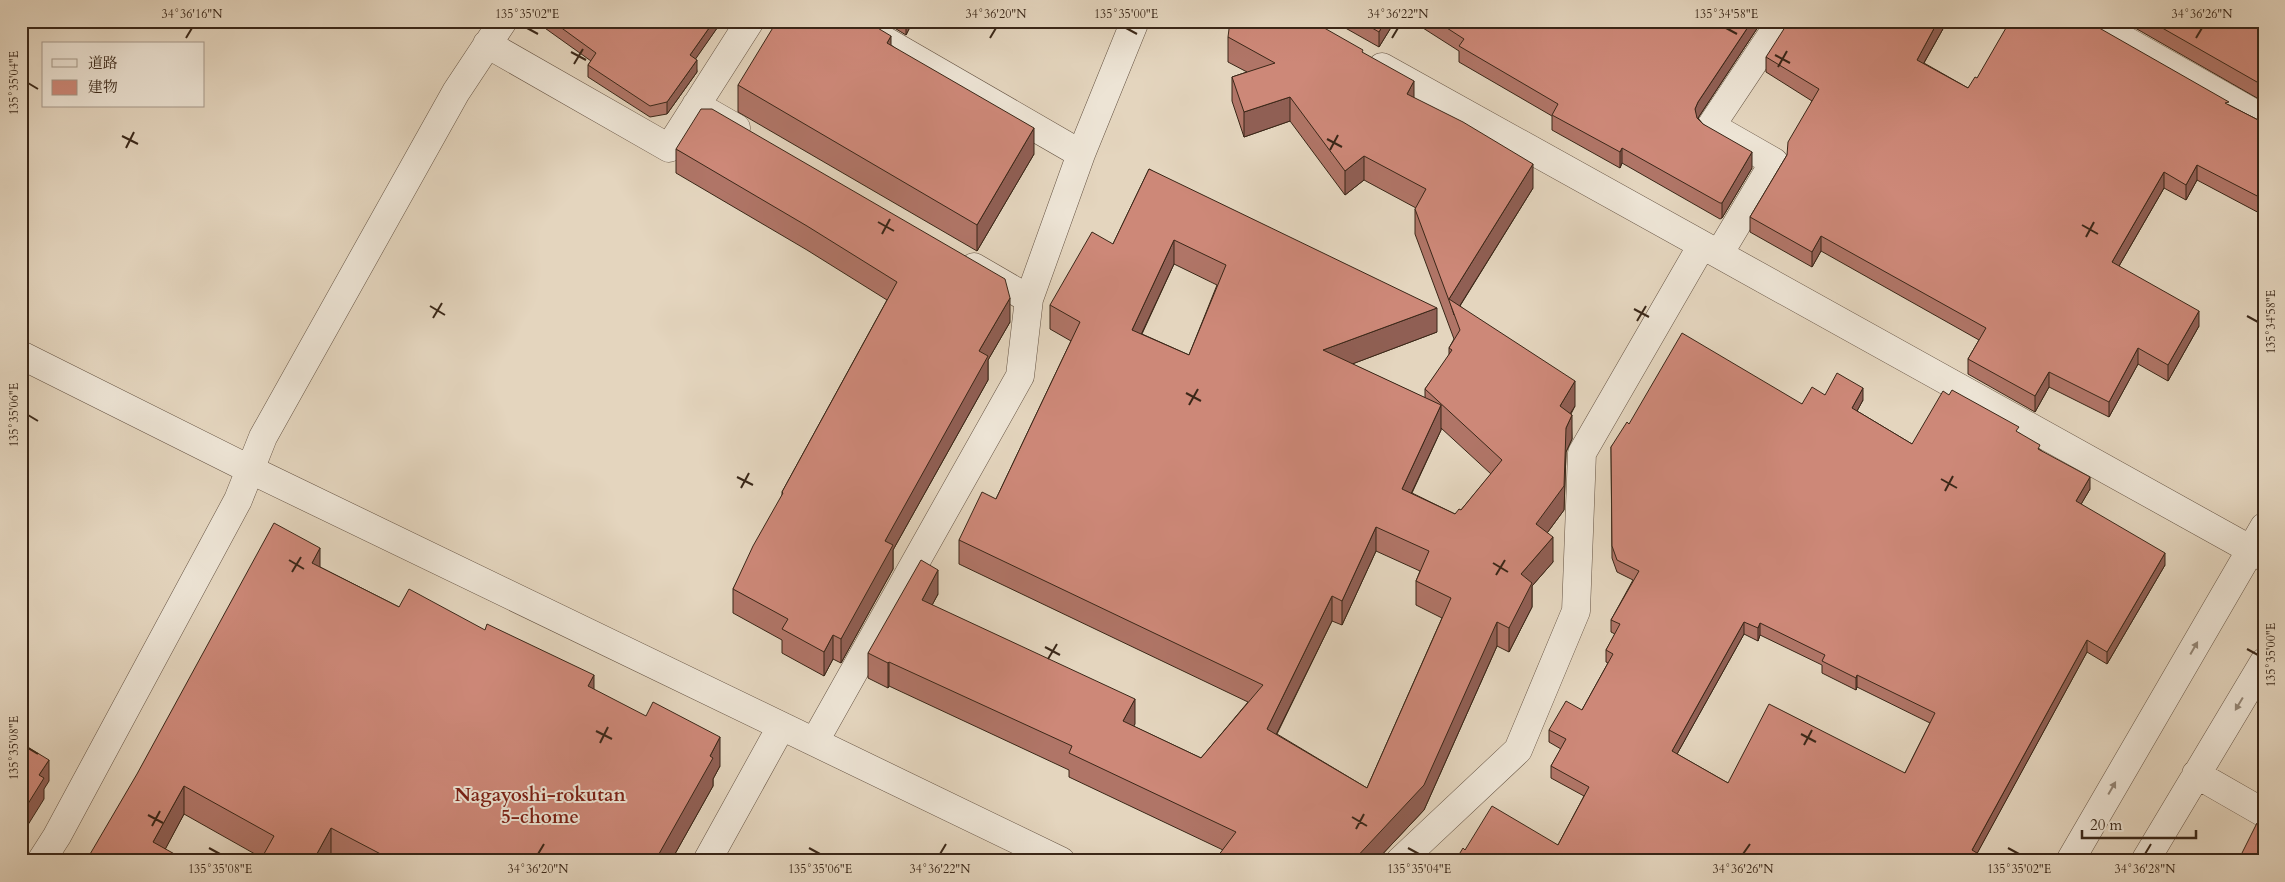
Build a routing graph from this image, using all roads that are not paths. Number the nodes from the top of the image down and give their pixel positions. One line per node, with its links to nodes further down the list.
1 (750, 21): 8 (street)
2 (851, 21): 11 (street)
3 (1134, 21): 11 (street)
4 (1781, 21): 12 (street)
5 (2091, 21): 9 (street)
6 (493, 29): 8 (street); 16 (street)
7 (1362, 55): 12 (street)
8 (696, 105): 10 (street)
9 (2264, 119)
10 (756, 140)
11 (1081, 154): 14 (street)
12 (1710, 250): 17 (street); 26 (street)
13 (952, 254): 14 (street)
14 (1029, 299): 20 (street)
15 (21, 355): 16 (street)
16 (251, 470): 19 (street); 23 (street)
17 (2260, 544): 27 (street, one-way to 17)
18 (2264, 662): 21 (street, one-way to 21)
19 (781, 727): 20 (street); 24 (street)
20 (815, 741): 25 (street)
21 (2196, 774): 22 (street); 28 (street)
22 (2264, 813)
23 (41, 861)
24 (707, 861)
25 (1061, 861)
26 (1400, 861)
27 (2070, 861)
28 (2145, 861)

